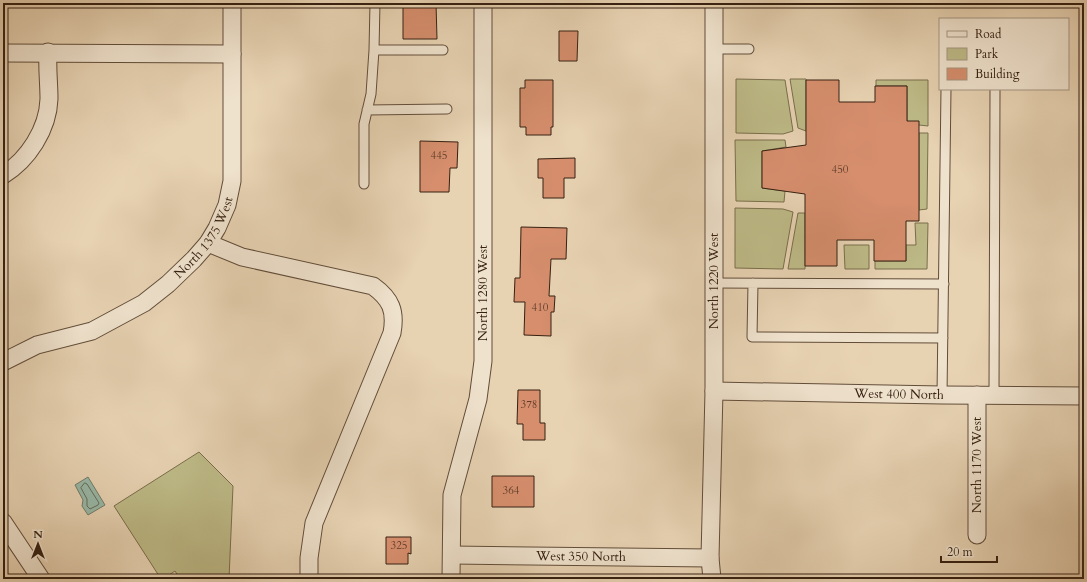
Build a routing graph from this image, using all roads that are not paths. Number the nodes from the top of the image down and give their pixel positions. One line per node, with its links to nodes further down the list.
1 (232, 3): 11 (street, North 1375 West)
2 (375, 3): 7 (lane)
3 (483, 3): 31 (street, North 1280 West)
4 (714, 3): 5 (street, North 1220 West)
5 (714, 49): 6 (lane); 19 (street, North 1220 West)
6 (749, 49)
7 (374, 50): 8 (lane); 15 (lane)
8 (443, 50)
9 (48, 52): 10 (street); 11 (street); 16 (street)
10 (3, 53)
11 (232, 54): 18 (street, North 1375 West)
12 (946, 90): 21 (lane)
13 (996, 90): 27 (lane)
14 (447, 109): 15 (lane)
15 (368, 110): 17 (lane)
16 (3, 175)
17 (364, 184)
18 (208, 243): 23 (street, North 1375 West); 34 (street)
19 (713, 283): 20 (lane); 24 (street, North 1220 West)
20 (753, 283): 21 (lane); 22 (lane)
21 (944, 284): 22 (lane)
22 (943, 338): 25 (lane)
23 (3, 362)
24 (714, 391): 25 (street, West 400 North); 32 (street, North 1220 West)
25 (942, 395): 26 (street, West 400 North)
26 (977, 395): 27 (street, West 400 North); 30 (street, North 1170 West)
27 (994, 395): 28 (street, West 400 North)
28 (1084, 396)
29 (3, 522): 33 (street)
30 (977, 535)
31 (452, 555): 32 (street, West 350 North); 35 (street, North 1280 West)
32 (710, 558): 36 (street, North 1220 West)
33 (41, 579)
34 (309, 579)
35 (451, 579)
36 (712, 579)

